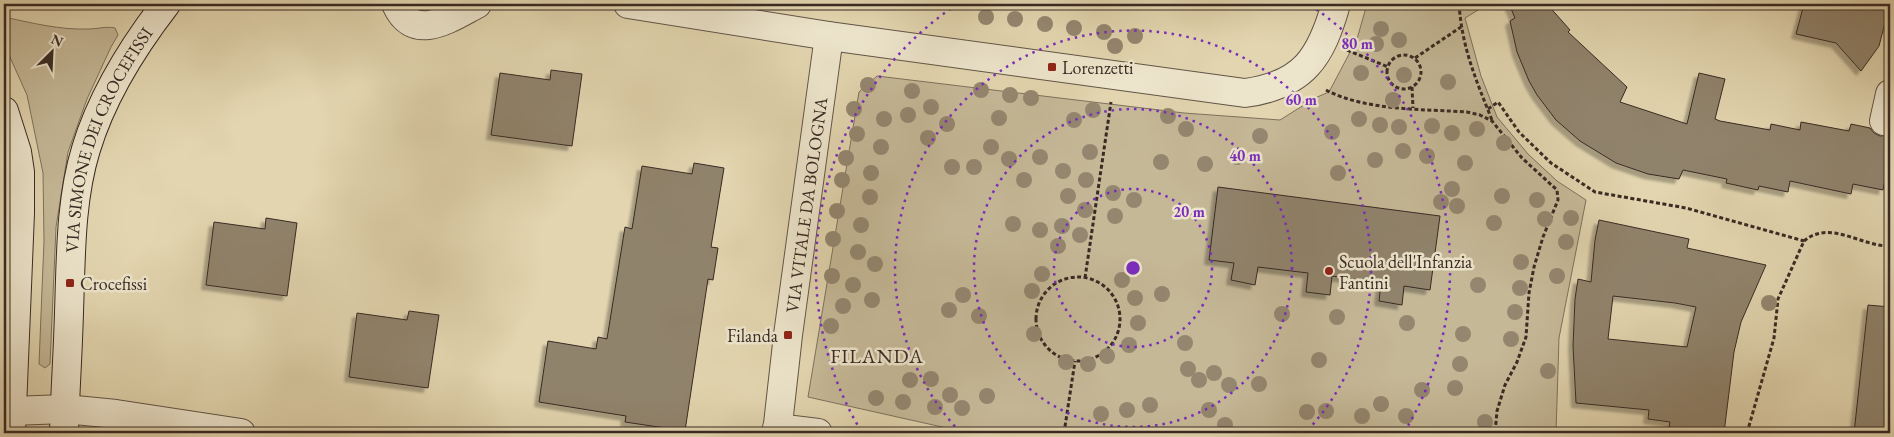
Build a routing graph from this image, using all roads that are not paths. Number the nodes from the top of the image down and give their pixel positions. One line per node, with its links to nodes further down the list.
1 (166, 4): 10 (street, VIA SIMONE DEI CROCEFISSI)
2 (396, 4): 3 (street)
3 (477, 4)
4 (628, 4): 6 (street)
5 (1336, 4): 6 (street)
6 (829, 36): 12 (street, VIA VITALE DA BOLOGNA)
7 (1890, 94): 9 (street)
8 (4, 111): 11 (street)
9 (1884, 122)
10 (64, 421): 11 (street); 13 (street)
11 (11, 422)
12 (777, 431): 14 (street)
13 (241, 433)
14 (818, 433)

